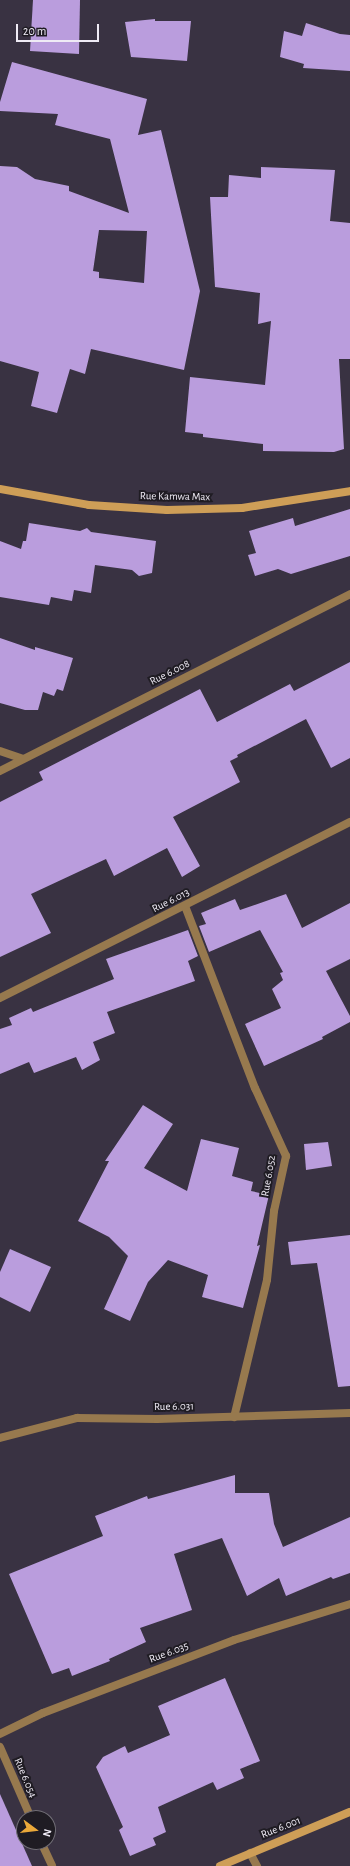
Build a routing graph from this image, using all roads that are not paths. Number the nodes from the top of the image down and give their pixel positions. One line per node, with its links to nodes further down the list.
1 (0, 489): 2 (main road, Rue Kamwa Max)
2 (350, 490)
3 (350, 594): 5 (street, Rue 6.008)
4 (0, 751): 5 (street)
5 (23, 759): 6 (street, Rue 6.008)
6 (0, 771)
7 (350, 822): 8 (street, Rue 6.013)
8 (185, 906): 9 (street, Rue 6.013); 11 (street, Rue 6.052)
9 (0, 998)
10 (350, 1413): 11 (street, Rue 6.031)
11 (234, 1417): 12 (street, Rue 6.031)
12 (0, 1438)
13 (350, 1604): 14 (street, Rue 6.035)
14 (0, 1734)
15 (0, 1747): 16 (street, Rue 6.054)
16 (28, 1810)
17 (350, 1812): 19 (main road, Rue 6.001)
18 (45, 1850): 20 (street)
19 (250, 1853): 21 (main road, Rue 6.001); 22 (street)
20 (52, 1866)
21 (220, 1866)
22 (257, 1866)

